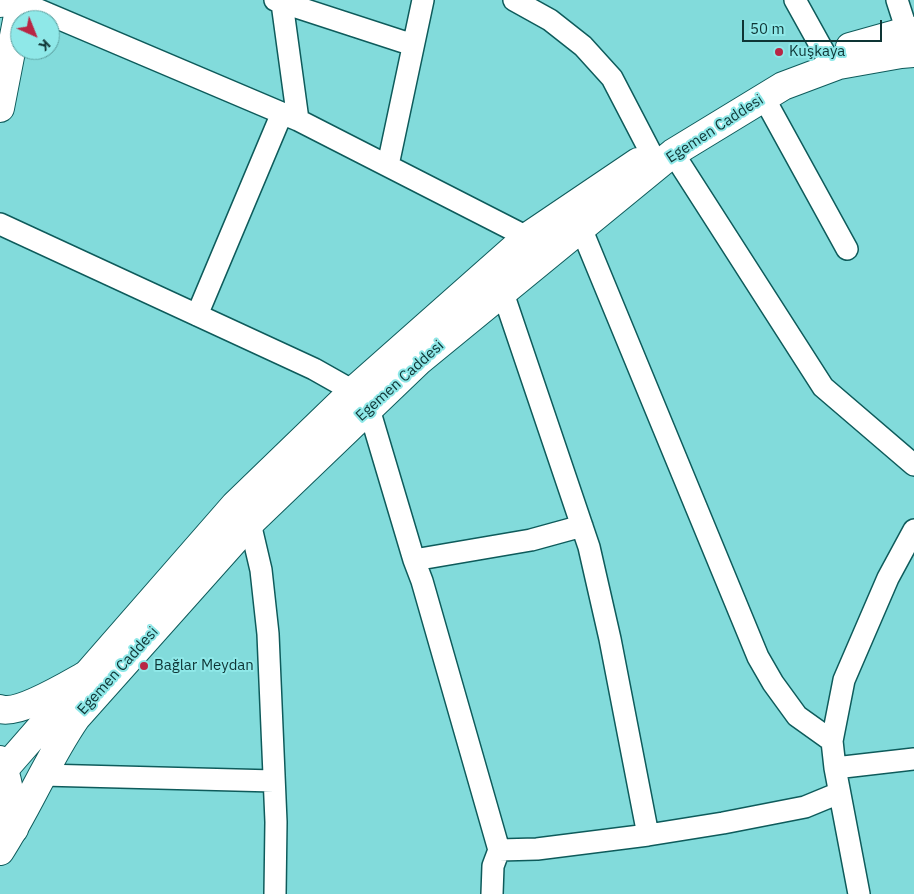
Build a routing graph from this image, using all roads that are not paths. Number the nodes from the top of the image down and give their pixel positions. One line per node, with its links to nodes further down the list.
1 (423, 0): 8 (street)
2 (795, 0): 9 (street)
3 (897, 0): 7 (street)
4 (10, 1): 11 (main road); 12 (street)
5 (280, 1): 8 (street); 12 (street)
6 (526, 3): 13 (street)
7 (912, 38): 9 (main road, Egemen Caddesi); 10 (main road, Egemen Caddesi)
8 (413, 44): 14 (street)
9 (825, 54): 13 (main road, Egemen Caddesi)
10 (764, 98): 13 (main road, Egemen Caddesi); 18 (street)
11 (0, 108)
12 (290, 116): 14 (street); 20 (street)
13 (662, 153): 16 (main road, Egemen Caddesi); 17 (main road, Egemen Caddesi); 22 (street)
14 (388, 165): 17 (street)
15 (0, 224): 20 (street)
16 (582, 228): 19 (main road, Egemen Caddesi); 29 (street)
17 (527, 237): 21 (main road, Egemen Caddesi)
18 (847, 249)
19 (503, 293): 21 (main road, Egemen Caddesi); 24 (street)
20 (197, 315): 21 (street)
21 (361, 400): 23 (main road, Egemen Caddesi); 26 (street)
22 (914, 465)
23 (243, 514): 27 (main road, Egemen Caddesi); 33 (main road, Egemen Caddesi); 34 (street)
24 (582, 526): 26 (street); 36 (street)
25 (914, 530): 29 (street)
26 (414, 560): 38 (street)
27 (90, 673): 28 (main road); 31 (main road, Egemen Caddesi)
28 (0, 709)
29 (832, 741): 32 (street)
30 (914, 759): 32 (street)
31 (1, 768): 37 (main road)
32 (835, 768): 35 (street)
33 (43, 775): 34 (street); 37 (main road, Egemen Caddesi)
34 (274, 781): 39 (street)
35 (839, 793): 36 (street); 41 (street)
36 (648, 835): 38 (street)
37 (7, 840)
38 (499, 850): 40 (street)
39 (275, 894)
40 (492, 894)
41 (859, 894)

